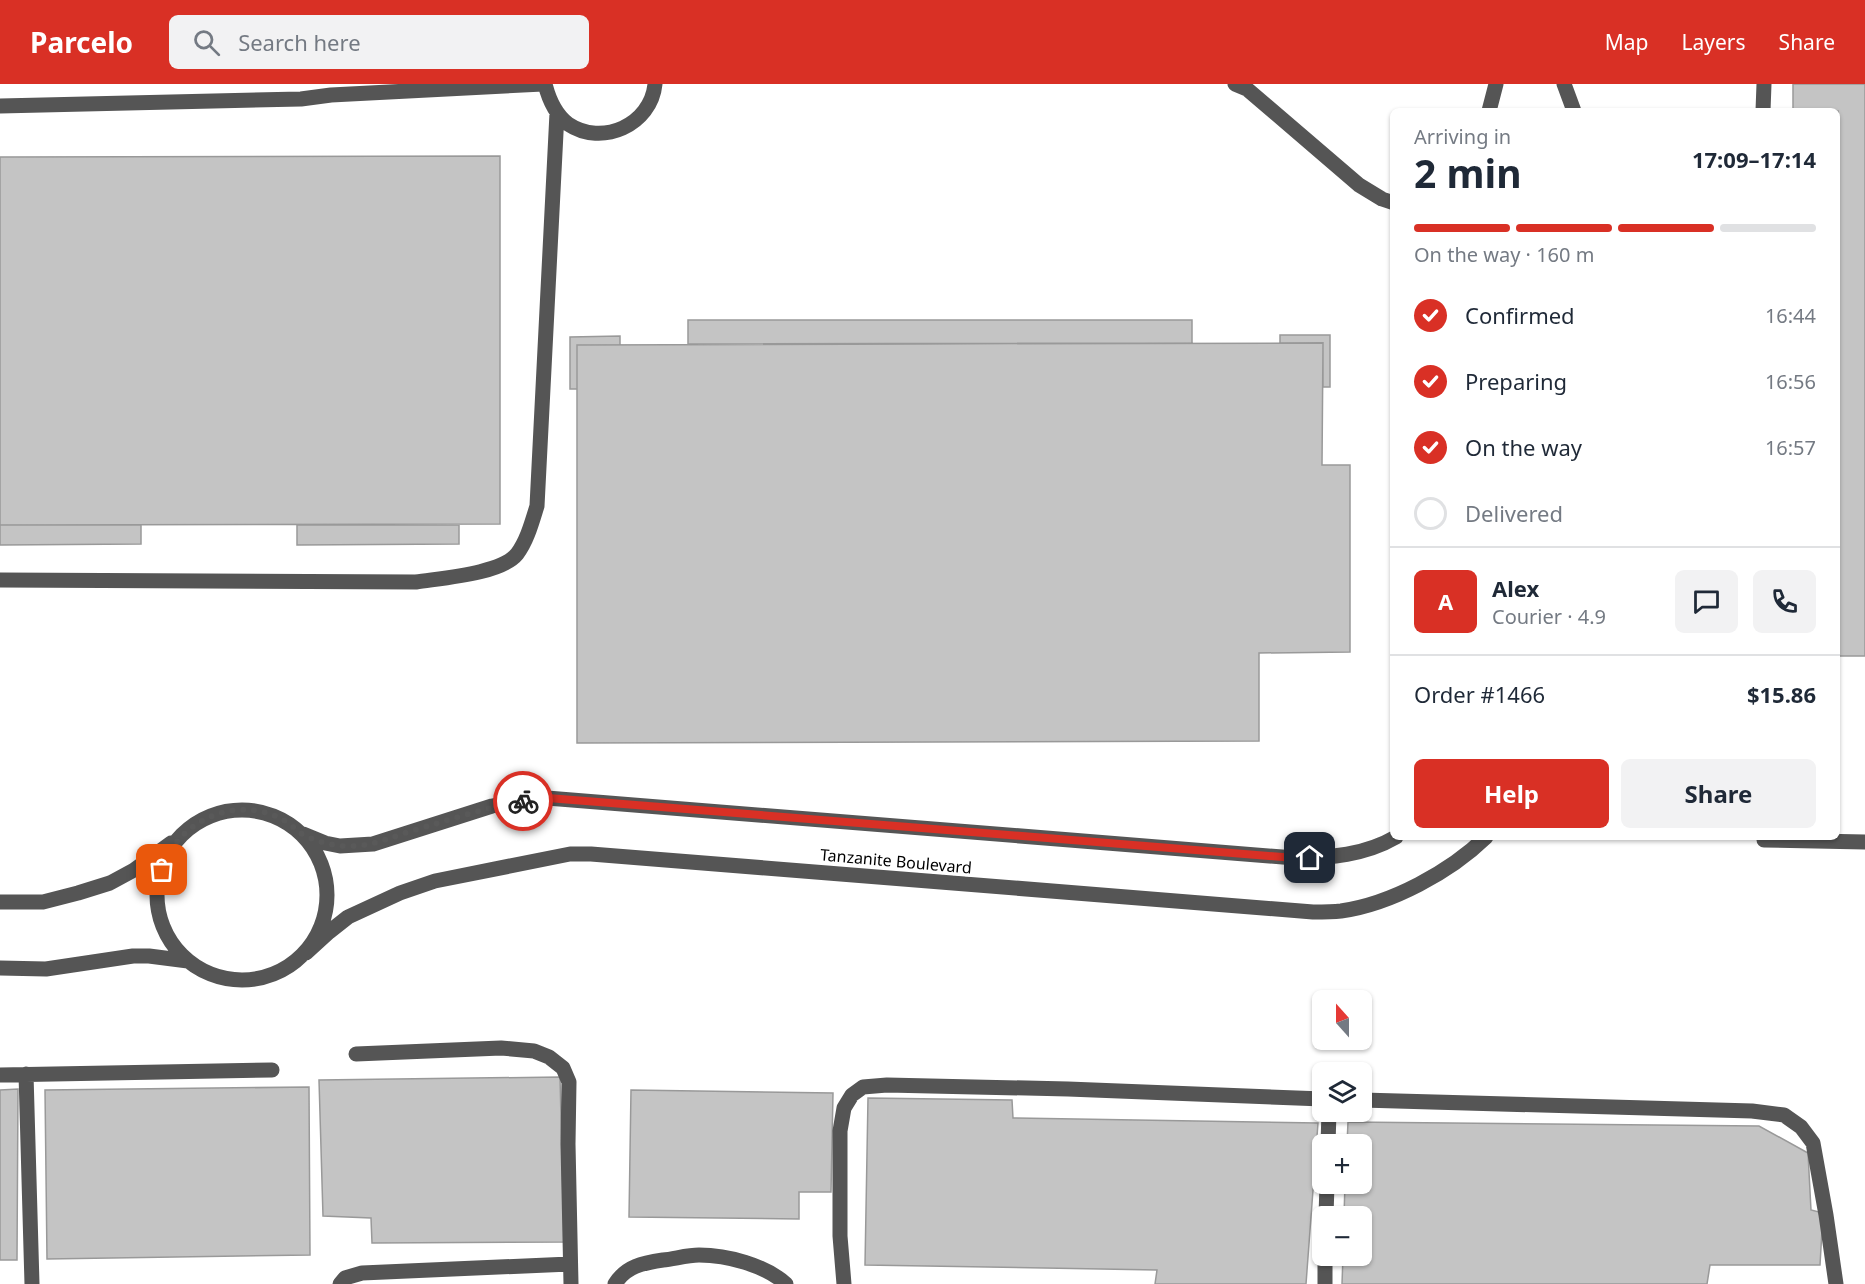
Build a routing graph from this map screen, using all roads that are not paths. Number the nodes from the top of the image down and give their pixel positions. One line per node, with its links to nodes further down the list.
1 (544, 84): 7 (street); 12 (street)
2 (655, 84): 12 (street)
3 (1235, 84): 13 (street)
4 (1496, 84): 9 (street)
5 (1564, 84): 10 (street)
6 (1764, 84): 11 (street)
7 (300, 91): 8 (street)
8 (0, 106)
9 (1490, 108)
10 (1573, 108)
11 (1763, 108)
12 (557, 113): 14 (street)
13 (1390, 202)
14 (0, 580)
15 (185, 832): 16 (street); 21 (street); 23 (street)
16 (303, 834): 17 (street); 22 (street)
17 (1390, 839)
18 (1483, 840): 22 (street, Tanzanite Boulevard)
19 (1764, 840): 20 (street)
20 (1865, 842)
21 (0, 902)
22 (306, 953): 23 (street)
23 (188, 961): 24 (street)
24 (0, 968)
25 (356, 1054): 31 (street)
26 (272, 1070): 27 (street)
27 (26, 1074): 28 (street); 33 (street)
28 (0, 1075)
29 (1312, 1098): 38 (street)
30 (1372, 1100): 40 (street)
31 (570, 1264): 34 (street); 35 (street)
32 (1325, 1266): 39 (street)
33 (32, 1284)
34 (340, 1284)
35 (571, 1284)
36 (615, 1284): 37 (street)
37 (786, 1284)
38 (843, 1284)
39 (1325, 1284)
40 (1836, 1284)

